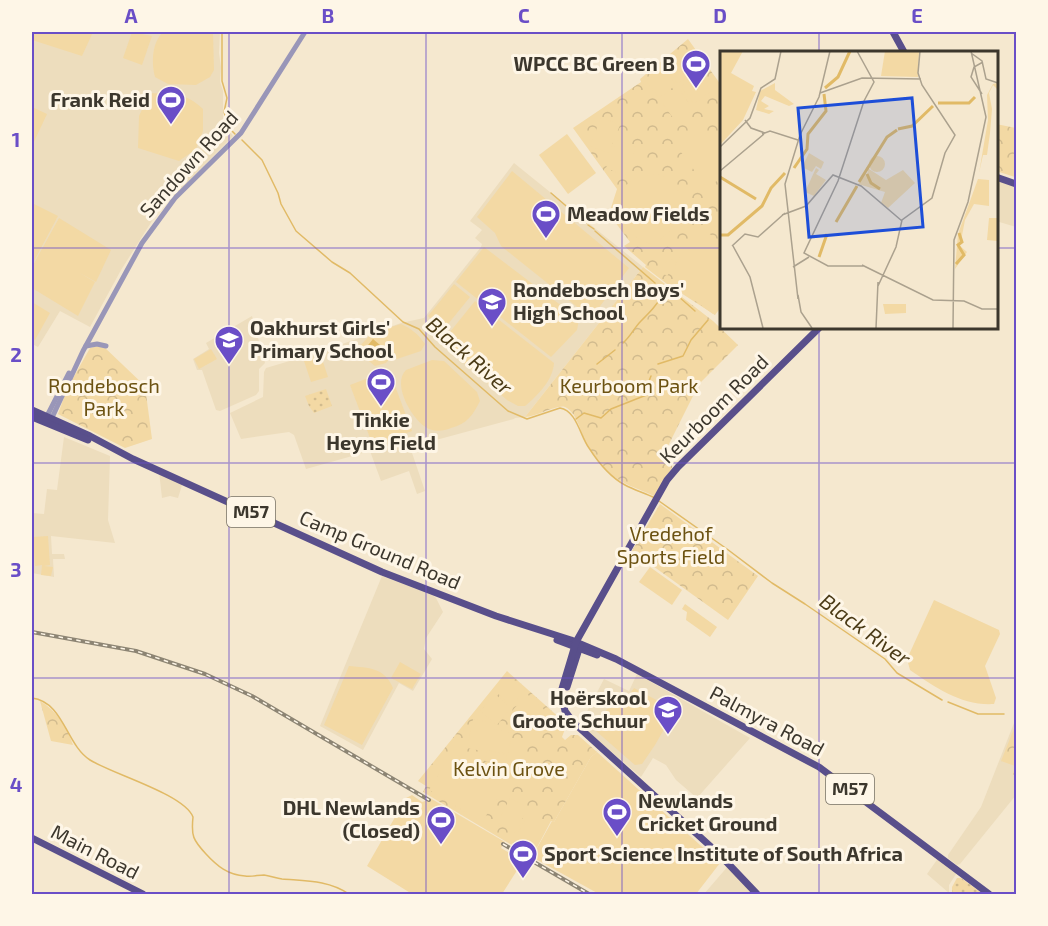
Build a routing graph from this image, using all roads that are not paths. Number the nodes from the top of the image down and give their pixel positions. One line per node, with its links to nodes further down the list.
1 (305, 32): 8 (street, Sandown Road)
2 (892, 32): 3 (main road)
3 (903, 51)
4 (997, 177): 5 (main road)
5 (1017, 184)
6 (819, 328): 12 (main road, Keurboom Road)
7 (106, 346): 8 (street)
8 (85, 349): 11 (street, Sandown Road)
9 (32, 410): 11 (main road, Camp Ground Road / M57)
10 (32, 417): 11 (main road, Camp Ground Road / M57)
11 (48, 420): 12 (main road, Camp Ground Road / M57)
12 (578, 645): 15 (main road, Keurboom Road); 16 (main road, Palmyra Road / M57)
13 (32, 838): 14 (main road, Main Road)
14 (143, 894)
15 (756, 894)
16 (989, 894)

